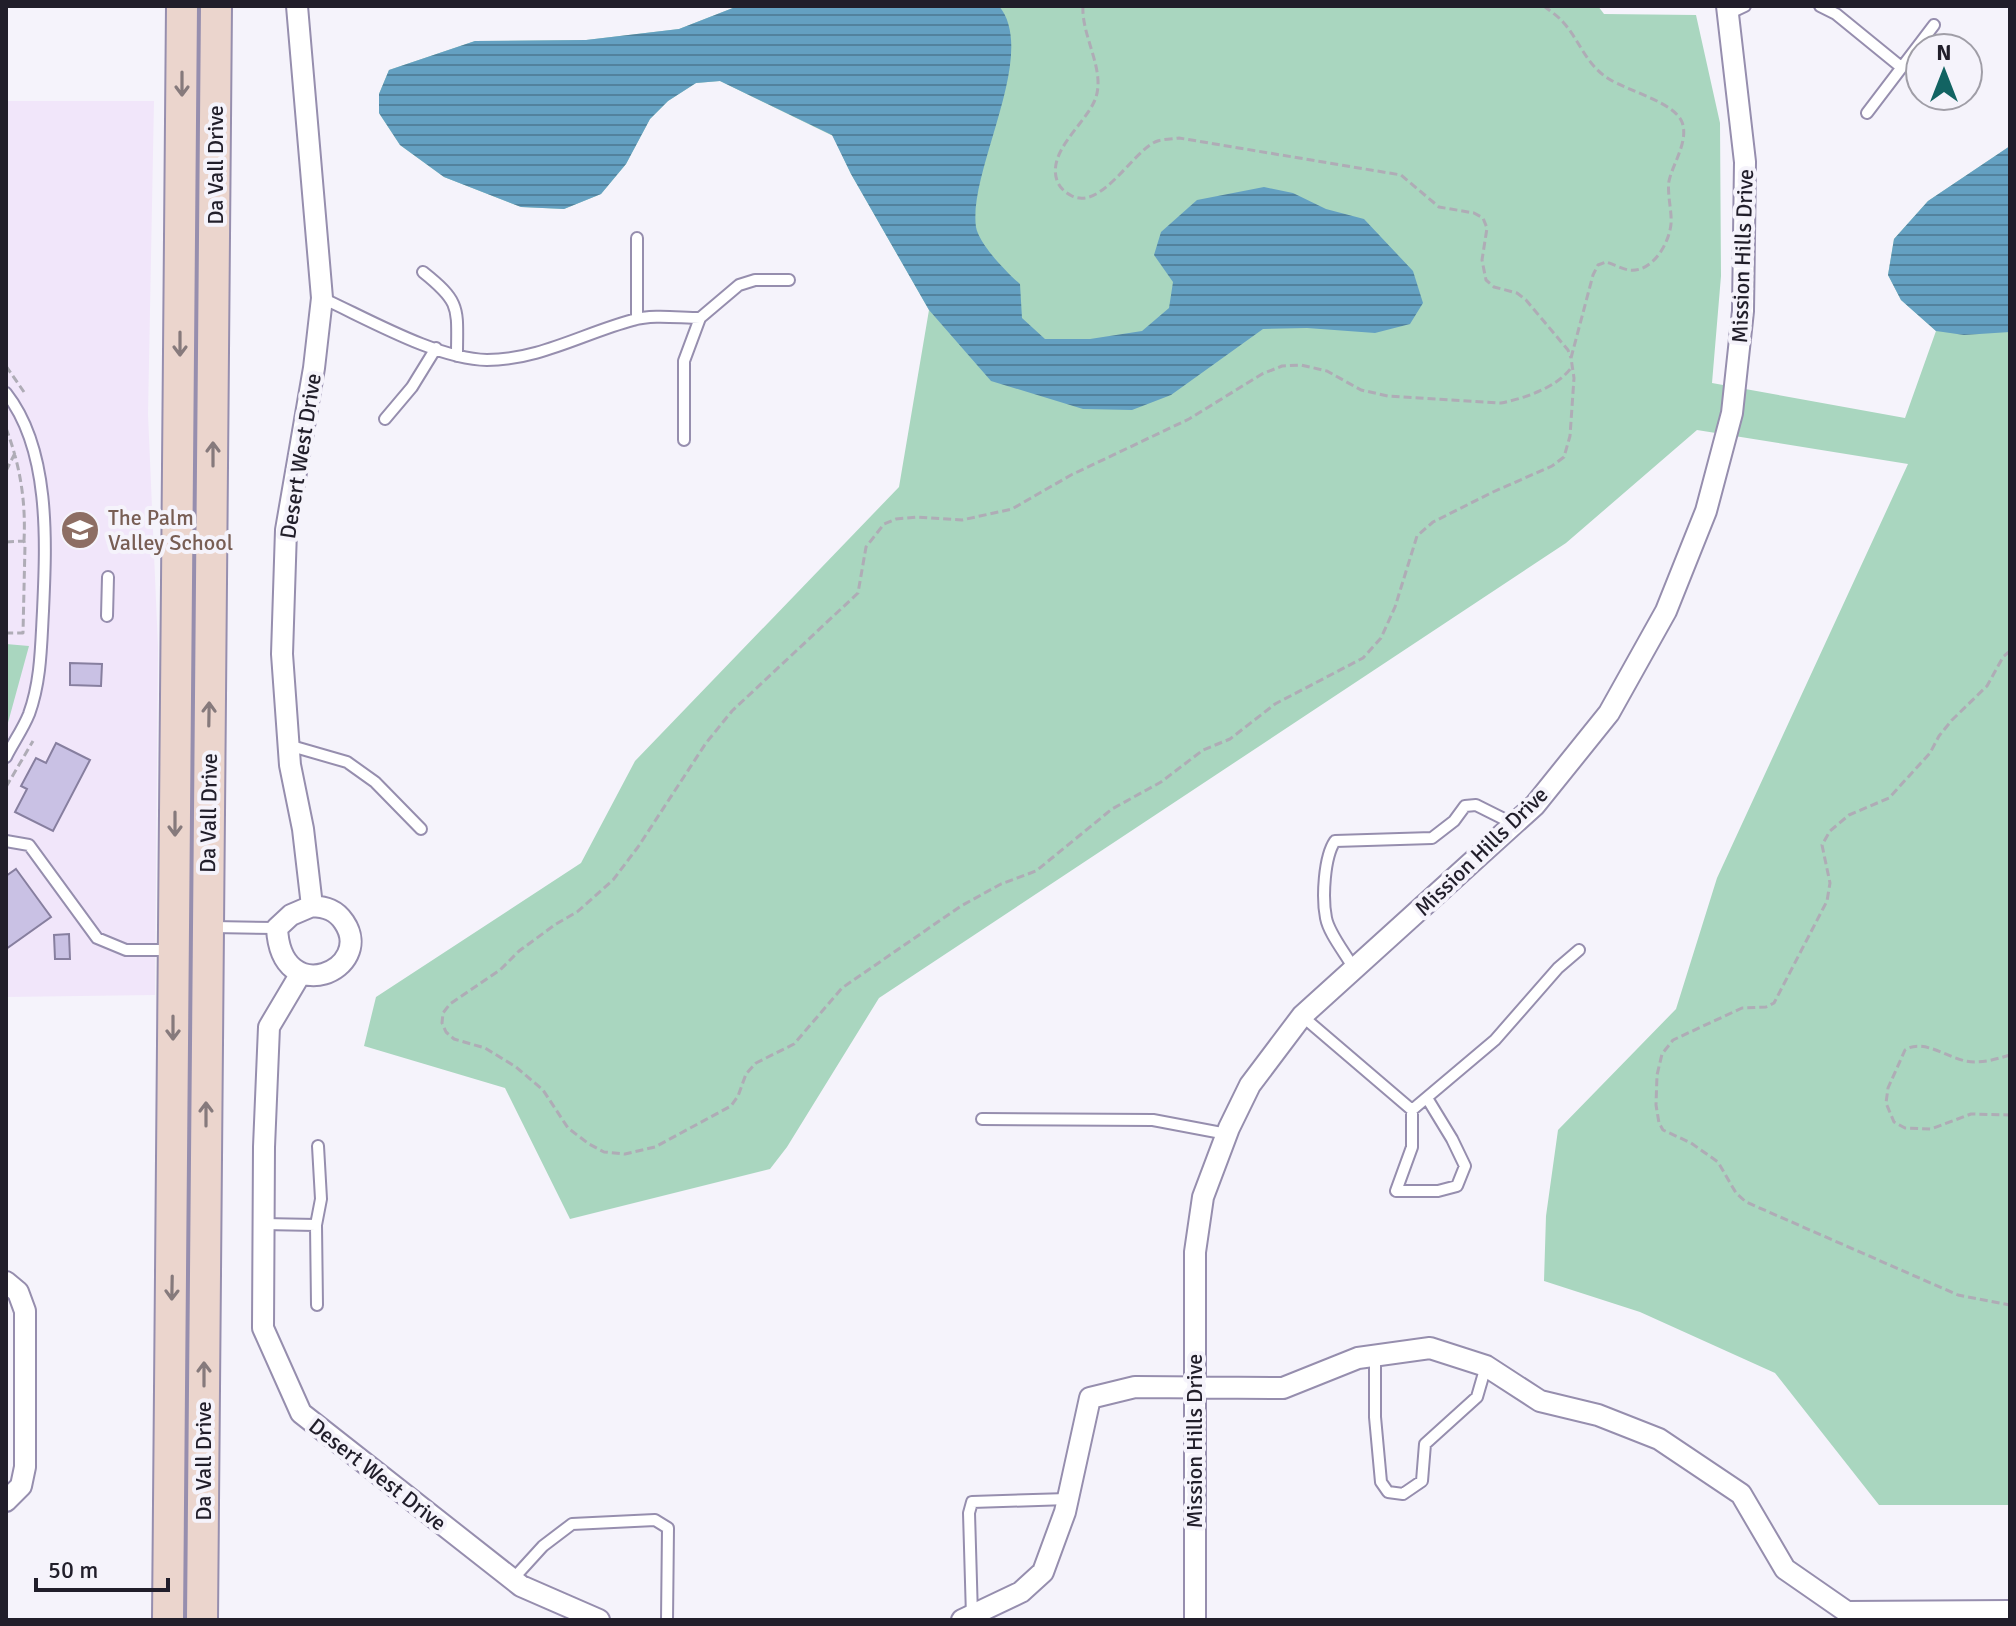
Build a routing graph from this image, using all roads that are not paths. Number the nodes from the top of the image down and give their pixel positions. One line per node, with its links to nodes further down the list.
1 (182, 6): 32 (main road, Da Vall Drive, one-way to 32)
2 (216, 6): 30 (main road, Da Vall Drive, one-way to 2)
3 (297, 6): 14 (street, Desert West Drive)
4 (1820, 6): 7 (lane)
5 (1845, 6): 7 (lane)
6 (1733, 9): 26 (street, Mission Hills Drive)
7 (1838, 16): 9 (lane)
8 (1934, 25): 9 (lane)
9 (1901, 67): 10 (lane)
10 (1867, 113)
11 (637, 238): 16 (lane)
12 (423, 272): 18 (lane)
13 (789, 280): 15 (lane)
14 (322, 298): 17 (lane); 24 (street, Desert West Drive)
15 (700, 318): 16 (lane); 21 (lane)
16 (637, 319): 18 (lane)
17 (436, 348): 18 (lane); 20 (lane)
18 (457, 356)
19 (6, 393): 25 (lane)
20 (385, 419)
21 (684, 440)
22 (108, 577): 23 (lane)
23 (107, 616)
24 (288, 745): 27 (lane); 29 (street, Desert West Drive)
25 (6, 757)
26 (1514, 824): 34 (street, Mission Hills Drive); 34 (lane)
27 (421, 829)
28 (6, 841): 32 (lane)
29 (312, 906): 31 (street); 35 (street)
30 (207, 927): 31 (lane); 55 (main road, Da Vall Drive, one-way to 30)
31 (277, 928): 35 (street)
32 (174, 950): 54 (main road, Da Vall Drive, one-way to 54)
33 (1579, 950): 37 (lane)
34 (1354, 969): 36 (street, Mission Hills Drive)
35 (301, 973): 42 (street, Desert West Drive)
36 (1302, 1016): 38 (lane); 40 (street, Mission Hills Drive)
37 (1427, 1098): 38 (lane); 38 (lane)
38 (1412, 1110)
39 (982, 1119): 40 (lane)
40 (1227, 1134): 48 (street, Mission Hills Drive)
41 (318, 1146): 43 (lane)
42 (263, 1224): 43 (lane); 51 (street, Desert West Drive)
43 (316, 1225): 45 (lane)
44 (6, 1282): 50 (street)
45 (317, 1305)
46 (1375, 1355): 47 (street); 47 (lane); 48 (street)
47 (1486, 1366): 52 (street)
48 (1193, 1389): 49 (street); 58 (street, Mission Hills Drive)
49 (1068, 1499): 53 (street); 53 (lane)
50 (6, 1501)
51 (512, 1580): 56 (street, Desert West Drive); 57 (lane)
52 (2010, 1611)
53 (967, 1618)
54 (168, 1620)
55 (202, 1620)
56 (599, 1620)
57 (667, 1620)
58 (1195, 1620)

